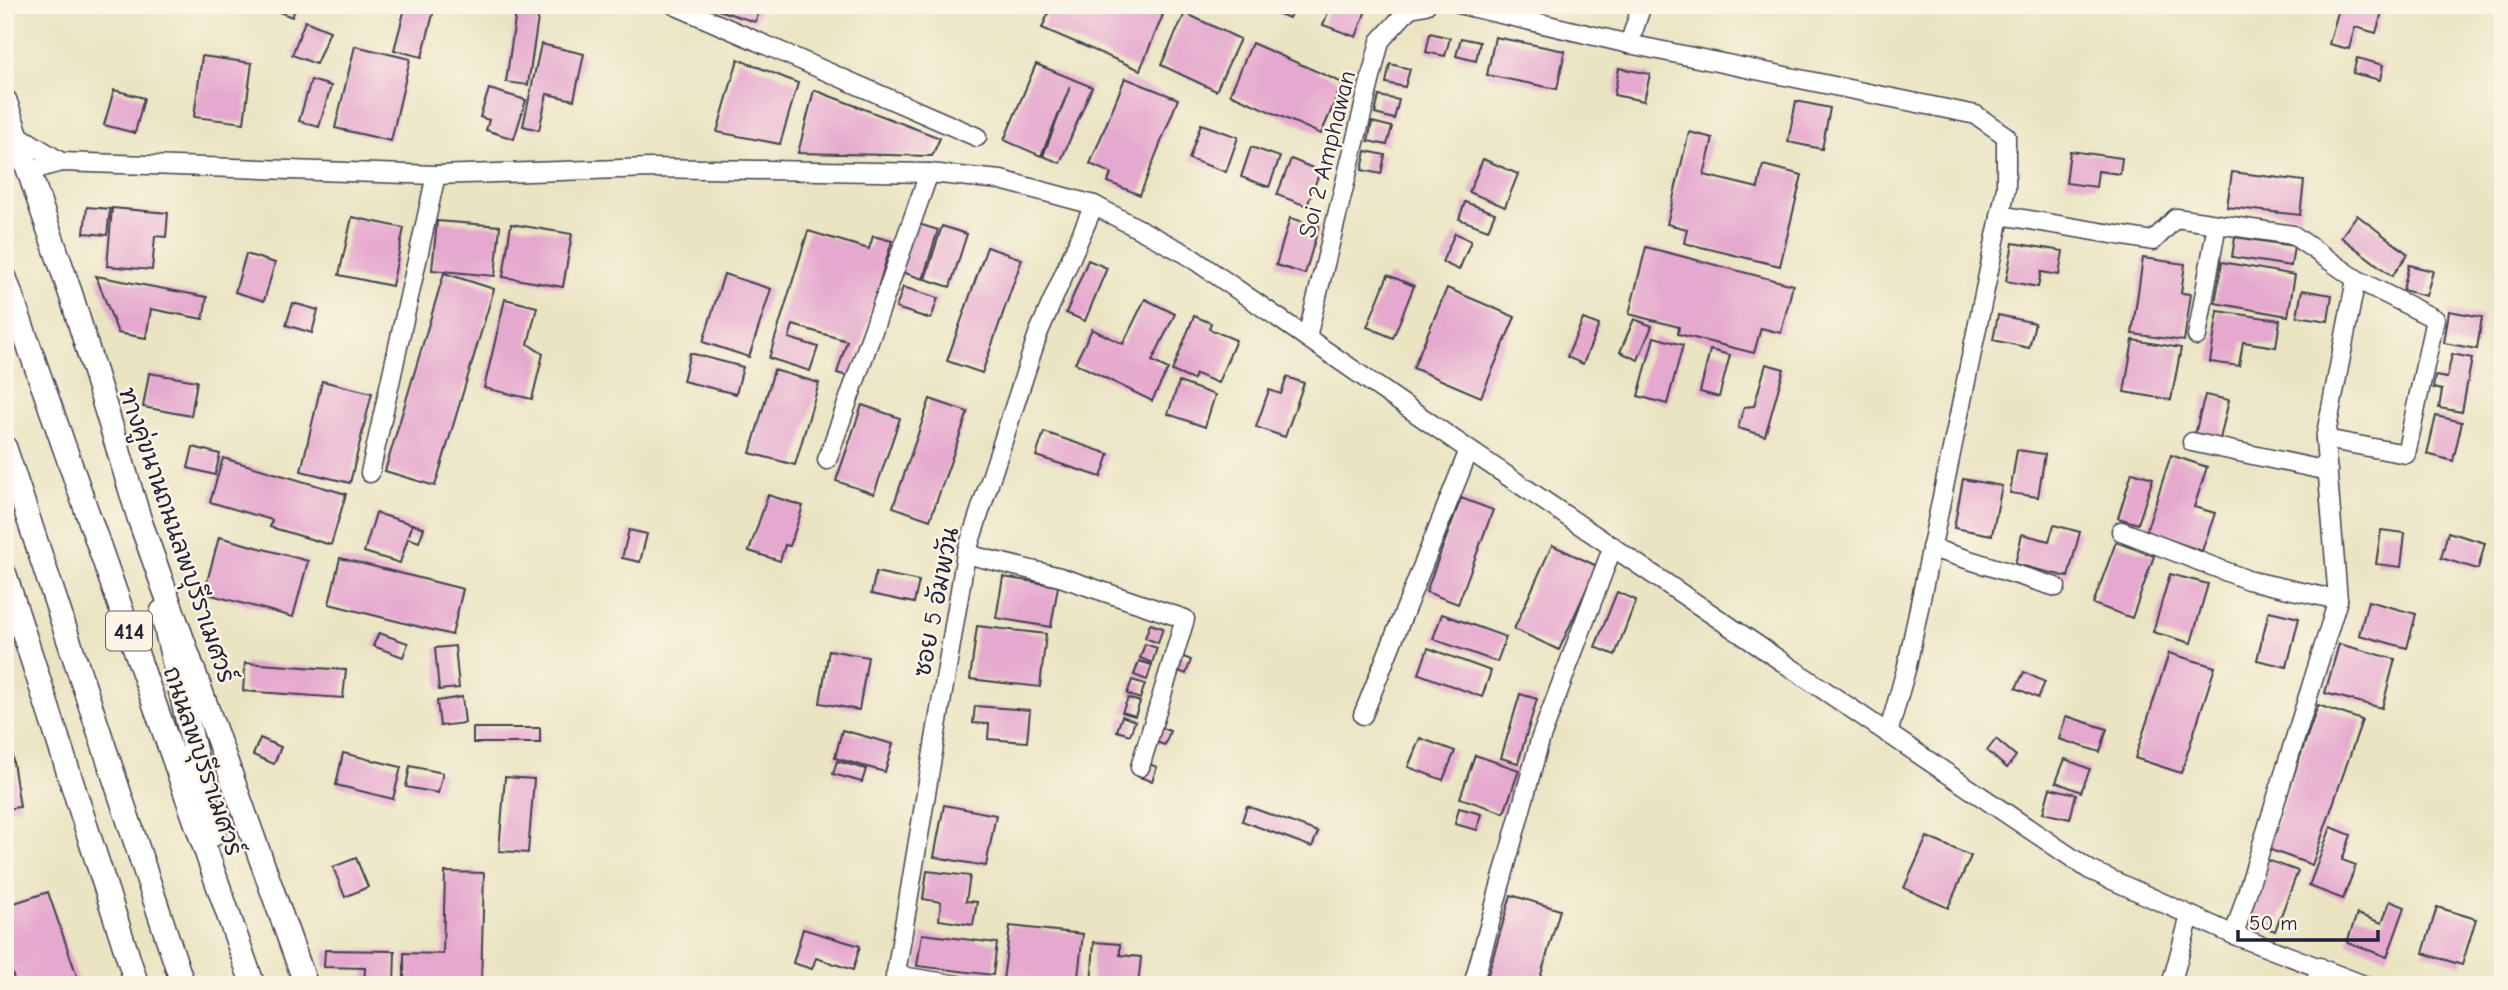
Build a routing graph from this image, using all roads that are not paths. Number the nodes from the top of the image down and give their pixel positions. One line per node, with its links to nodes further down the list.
1 (674, 5): 8 (street)
2 (1426, 5): 19 (street, Soi 2 Amphawan)
3 (1642, 5): 5 (street)
4 (1470, 6): 5 (street)
5 (1629, 44): 14 (street)
6 (5, 101): 7 (main road, ทางคู่ขนานถนนลพบุรีราเมศวร์ / 414)
7 (9, 136): 9 (street); 10 (main road, ทางคู่ขนานถนนลพบุรีราเมศวร์ / 414)
8 (978, 137)
9 (61, 162): 10 (street); 12 (street)
10 (29, 171): 27 (main road, ทางคู่ขนานถนนลพบุรีราเมศวร์ / 414)
11 (929, 173): 12 (street); 13 (street); 24 (street)
12 (436, 175): 26 (street)
13 (1094, 205): 19 (street); 31 (street, ซอย 5 อัมพวัน)
14 (2000, 215): 15 (street); 30 (street)
15 (2217, 224): 17 (street); 18 (street)
16 (5, 278): 40 (main road, ถนนลพบุรีราเมศวร์ / 414)
17 (2356, 279): 20 (street); 20 (street)
18 (2197, 335)
19 (1307, 337): 23 (street)
20 (2325, 439): 25 (street)
21 (2192, 442): 25 (street)
22 (5, 448): 44 (main road, 414)
23 (1469, 450): 29 (street); 35 (street)
24 (827, 460)
25 (2328, 471): 34 (street)
26 (370, 473)
27 (140, 521): 40 (main road); 46 (main road, ทางคู่ขนานถนนลพบุรีราเมศวร์ / 414)
28 (2122, 531): 34 (street)
29 (1613, 545): 36 (street); 48 (street)
30 (1931, 548): 33 (street); 36 (street)
31 (966, 554): 37 (street); 42 (street, ซอย 5 อัมพวัน)
32 (5, 575): 43 (main road)
33 (2056, 587)
34 (2338, 600): 39 (street)
35 (1363, 715)
36 (1888, 734): 38 (street)
37 (1140, 767)
38 (2190, 916): 39 (street); 49 (street)
39 (2234, 935): 41 (street)
40 (242, 952): 45 (main road, ถนนลพบุรีราเมศวร์ / 414)
41 (2317, 976): 50 (street)
42 (895, 980): 47 (street)
43 (137, 985)
44 (183, 985)
45 (253, 985)
46 (306, 985)
47 (958, 985)
48 (1473, 985)
49 (2171, 985)
50 (2364, 985)

